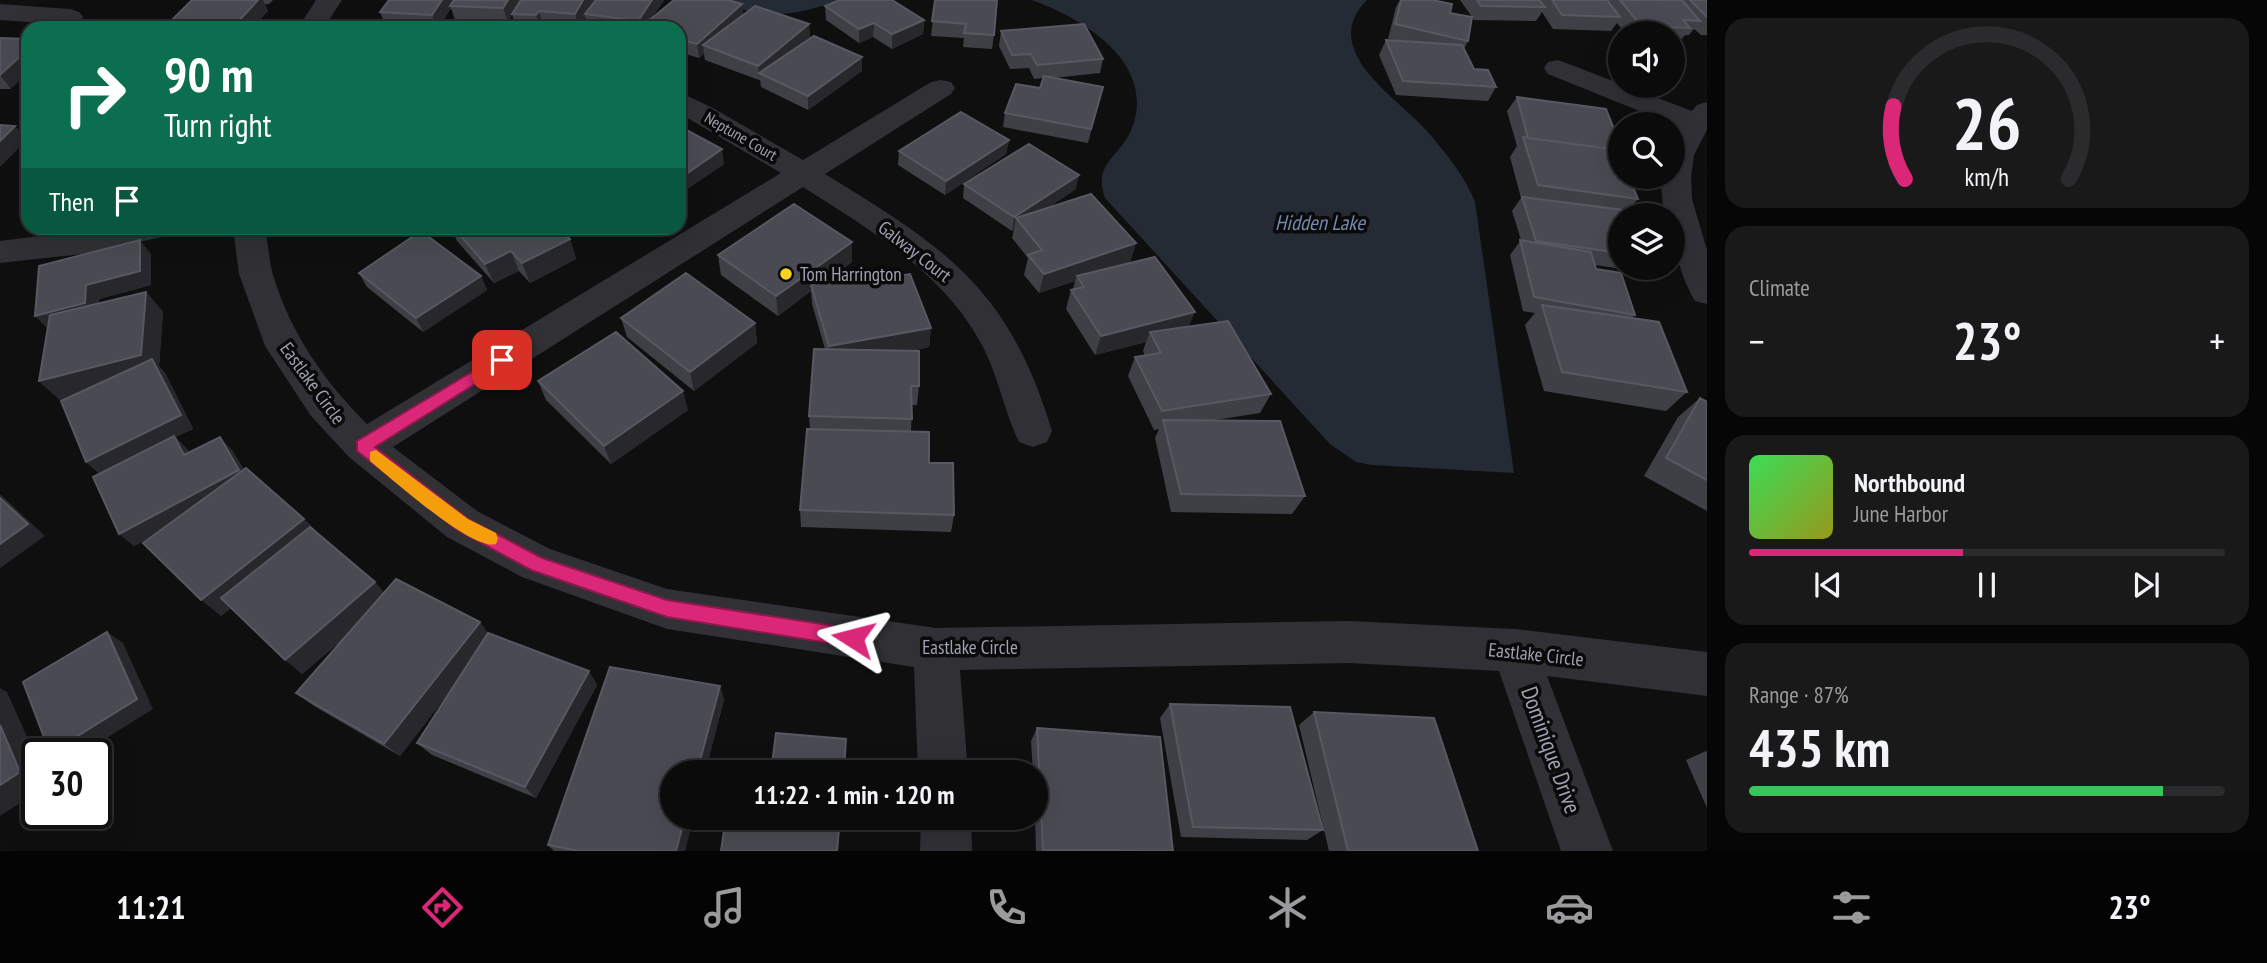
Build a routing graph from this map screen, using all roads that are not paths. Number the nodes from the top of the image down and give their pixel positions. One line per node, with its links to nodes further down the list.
1 (330, 0): 4 (street)
2 (0, 12): 3 (street)
3 (70, 17)
4 (316, 21)
5 (1558, 68): 8 (street)
6 (941, 88): 9 (street)
7 (686, 105): 9 (street, Neptune Court)
8 (1701, 117): 13 (street)
9 (802, 173): 14 (street, Galway Court); 15 (street)
10 (121, 235): 12 (street)
11 (250, 235): 15 (street, Eastlake Circle)
12 (0, 252)
13 (1707, 292)
14 (1033, 431)
15 (363, 446): 16 (street, Eastlake Circle)
16 (936, 649): 17 (street, Eastlake Circle); 19 (street)
17 (1515, 649): 18 (street, Eastlake Circle); 22 (street, Dominique Drive)
18 (1707, 674)
19 (942, 760)
20 (946, 830): 21 (street)
21 (946, 851)
22 (1587, 851)

